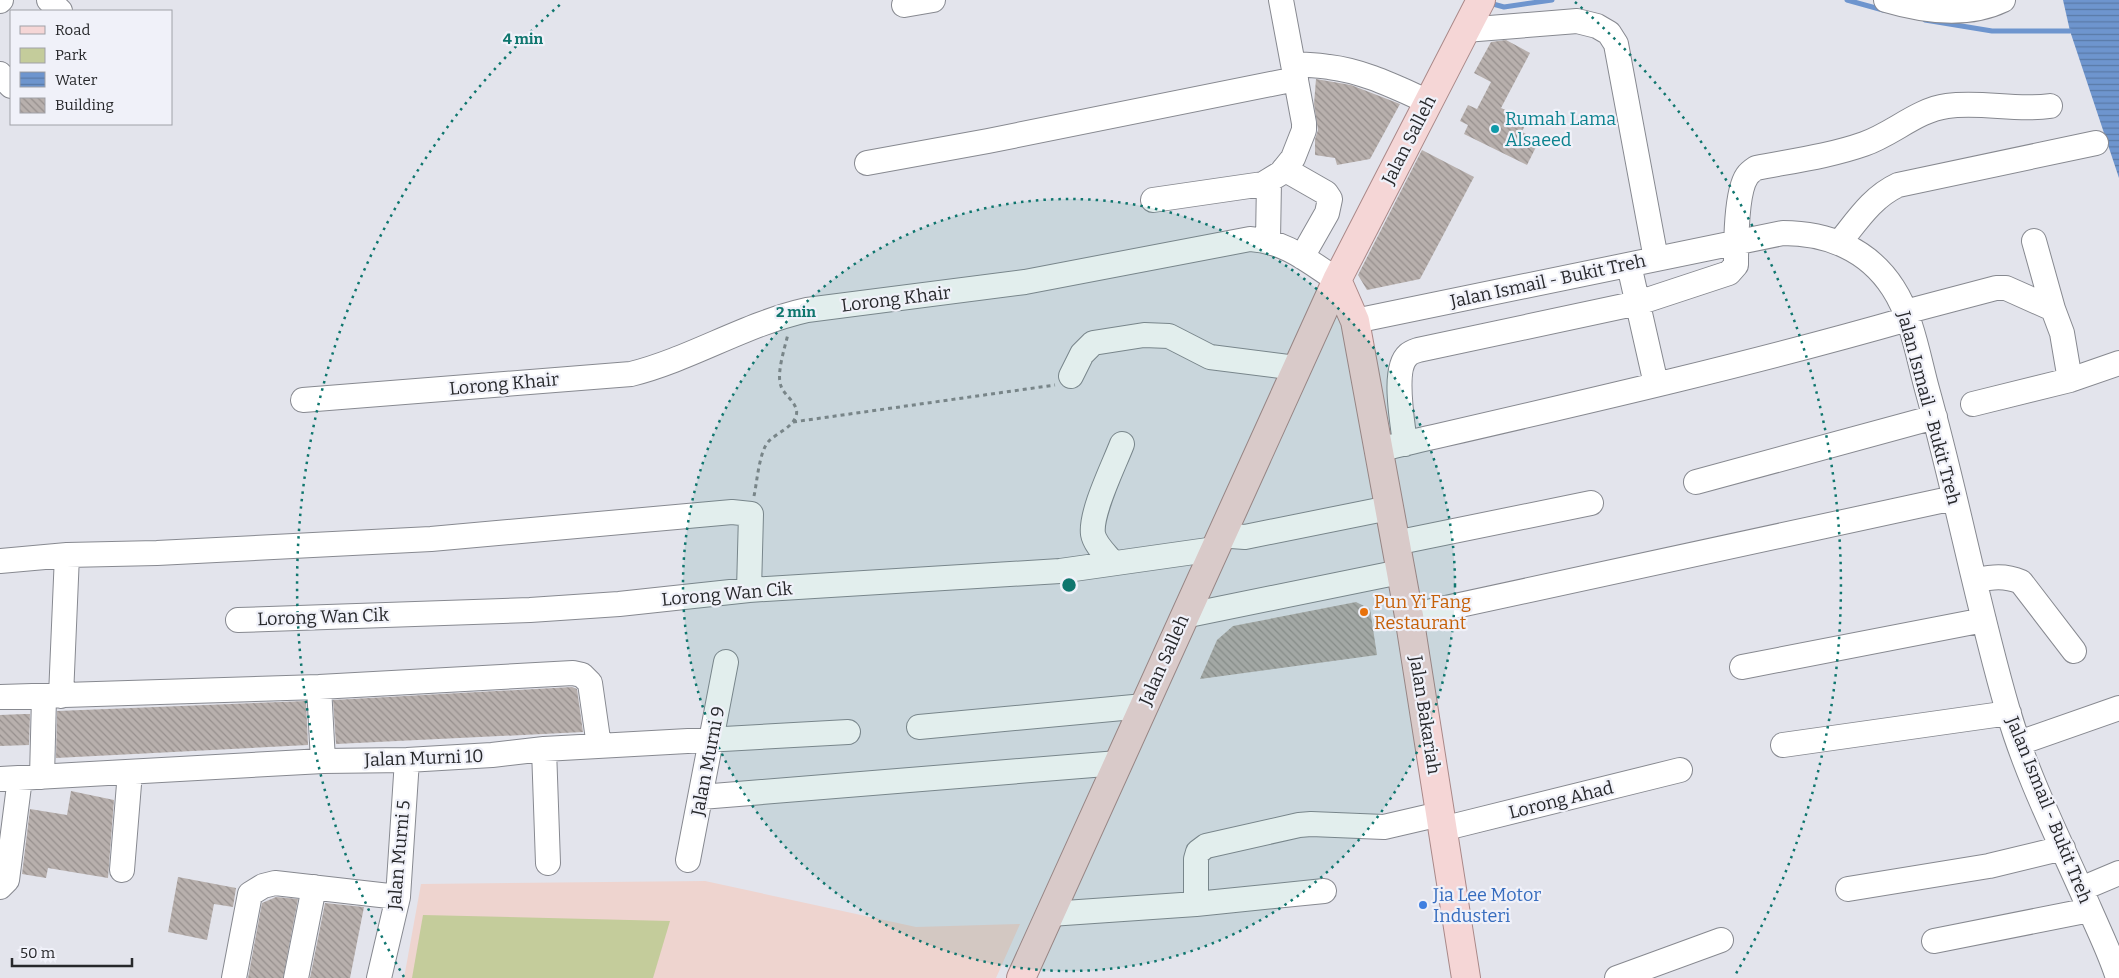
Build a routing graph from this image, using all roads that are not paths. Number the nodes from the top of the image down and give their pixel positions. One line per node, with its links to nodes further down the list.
1 (49, 0): 8 (street)
2 (933, 0): 7 (street)
3 (1281, 0): 10 (street)
4 (1481, 0): 9 (main road, Jalan Salleh)
5 (1886, 0): 6 (street)
6 (2003, 0)
7 (904, 5)
8 (59, 10)
9 (1465, 30): 13 (main road, Jalan Salleh); 24 (street)
10 (1295, 72): 13 (street); 16 (street); 17 (street)
11 (0, 74): 12 (street)
12 (10, 85)
13 (1428, 102): 26 (main road, Jalan Salleh)
14 (2050, 106): 22 (street)
15 (2096, 143): 21 (street)
16 (867, 163)
17 (1277, 175): 18 (street); 19 (street); 23 (street)
18 (1152, 200)
19 (1268, 240): 23 (street, Lorong Khair); 37 (street, Lorong Khair)
20 (2034, 241): 28 (street)
21 (1838, 242): 22 (street, Jalan Ismail - Bukit Treh); 29 (street, Jalan Ismail - Bukit Treh)
22 (1736, 243): 24 (street, Jalan Ismail - Bukit Treh); 27 (street)
23 (1302, 257): 26 (street, Lorong Khair)
24 (1656, 259): 25 (street, Jalan Ismail - Bukit Treh)
25 (1629, 265): 27 (street); 30 (street, Jalan Ismail - Bukit Treh)
26 (1337, 280): 30 (main road, Jalan Bakariah); 31 (main road, Jalan Salleh)
27 (1638, 303): 36 (street); 41 (street)
28 (2053, 309): 29 (street); 35 (street)
29 (1906, 315): 36 (street); 39 (street, Jalan Ismail - Bukit Treh)
30 (1355, 321): 31 (main road); 42 (main road, Jalan Bakariah)
31 (1308, 342): 33 (main road, Jalan Salleh)
32 (2119, 363): 35 (street)
33 (1296, 368): 34 (street); 47 (main road, Jalan Salleh)
34 (1071, 376)
35 (2070, 380): 38 (street)
36 (1656, 384): 41 (street)
37 (303, 400)
38 (1973, 404)
39 (1935, 417): 43 (street); 44 (street, Jalan Ismail - Bukit Treh)
40 (1122, 444): 51 (street)
41 (1405, 444): 42 (street)
42 (1378, 450): 46 (main road, Jalan Bakariah)
43 (1696, 482)
44 (1954, 498): 53 (street, Jalan Ismail - Bukit Treh); 56 (street)
45 (1591, 503): 48 (street)
46 (1389, 508): 47 (street); 48 (main road, Jalan Bakariah)
47 (1219, 540): 51 (street, Lorong Wan Cik); 55 (main road, Jalan Salleh)
48 (1395, 543): 52 (main road, Jalan Bakariah)
49 (67, 555): 50 (street); 54 (street); 63 (street)
50 (0, 561)
51 (1113, 563): 54 (street, Lorong Wan Cik)
52 (1400, 572): 55 (street); 56 (main road, Jalan Bakariah)
53 (1975, 580): 58 (street, Jalan Ismail - Bukit Treh); 59 (street)
54 (749, 590): 57 (street, Lorong Wan Cik)
55 (1184, 616): 65 (main road, Jalan Salleh)
56 (1409, 616): 82 (main road, Jalan Bakariah)
57 (238, 620)
58 (1984, 620): 61 (street); 67 (street, Jalan Ismail - Bukit Treh)
59 (2074, 651)
60 (726, 662): 70 (street, Jalan Murni 9)
61 (1742, 667)
62 (318, 687): 63 (street); 73 (street); 76 (street)
63 (53, 696): 64 (street); 80 (street)
64 (0, 697)
65 (1144, 706): 68 (street); 77 (main road, Jalan Salleh)
66 (2119, 708): 71 (street)
67 (2009, 712): 71 (street, Jalan Ismail - Bukit Treh); 72 (street)
68 (919, 726)
69 (848, 732): 70 (street, Jalan Murni 10)
70 (712, 739): 73 (street, Jalan Murni 10); 81 (street, Jalan Murni 9)
71 (2019, 743): 83 (street, Jalan Ismail - Bukit Treh)
72 (1783, 745)
73 (599, 746): 74 (street, Jalan Murni 10)
74 (544, 749): 75 (street, Jalan Murni 10); 85 (street)
75 (407, 760): 76 (street, Jalan Murni 10); 92 (street, Jalan Murni 5)
76 (323, 761): 79 (street, Jalan Murni 10)
77 (1118, 763): 81 (street); 95 (main road, Jalan Salleh)
78 (1680, 770): 82 (street, Lorong Ahad)
79 (130, 772): 80 (street, Jalan Murni 10); 86 (street)
80 (21, 778): 88 (street)
81 (701, 797): 84 (street, Jalan Murni 9)
82 (1441, 822): 94 (street, Lorong Ahad); 102 (main road, Jalan Bakariah)
83 (2064, 848): 90 (street); 93 (street, Jalan Ismail - Bukit Treh)
84 (688, 860)
85 (548, 863)
86 (122, 870)
87 (2119, 873): 93 (street)
88 (0, 887)
89 (314, 887): 92 (street); 98 (street); 99 (street)
90 (1848, 889)
91 (1324, 891): 94 (street)
92 (398, 897): 100 (street, Jalan Murni 5)
93 (2085, 899): 97 (street); 104 (street, Jalan Ismail - Bukit Treh)
94 (1196, 904): 95 (street)
95 (1050, 914): 101 (main road, Jalan Salleh)
96 (1721, 940): 103 (street)
97 (1934, 941)
98 (234, 978)
99 (296, 978)
100 (379, 978)
101 (1021, 978)
102 (1466, 978)
103 (1617, 978)
104 (2118, 978)

